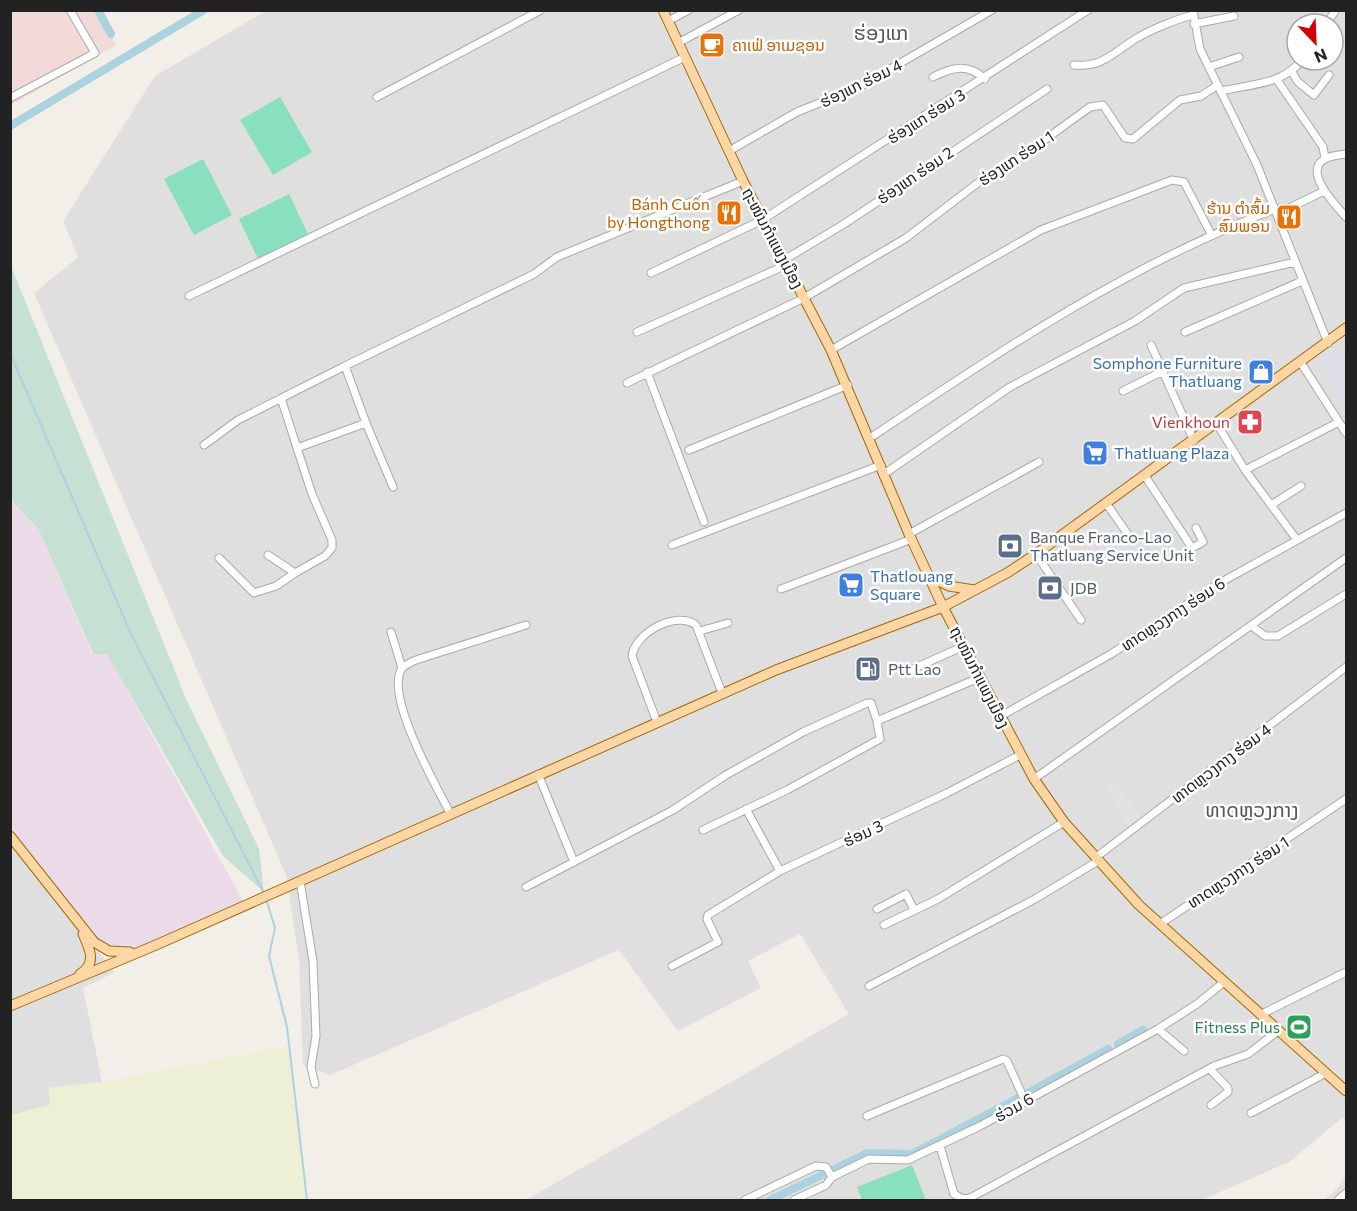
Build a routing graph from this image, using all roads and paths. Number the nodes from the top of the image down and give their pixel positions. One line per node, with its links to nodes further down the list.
1 (70, 10): 25 (street)
2 (541, 10): 24 (street)
3 (663, 10): 10 (main road, ຖະໜົນກຳແພງເມືອງ)
4 (689, 10): 10 (street)
5 (739, 10): 12 (street)
6 (992, 10): 26 (street, ຮ່ອງແກ ຮ່ອມ 4)
7 (1088, 10): 20 (street, ຮ່ອງແກ ຮ່ອມ 3)
8 (1193, 13): 11 (street); 15 (street)
9 (1234, 15): 11 (street)
10 (668, 21): 12 (main road, ຖະໜົນກຳແພງເມືອງ)
11 (1194, 24): 16 (street)
12 (678, 43): 13 (main road, ຖະໜົນກຳແພງເມືອງ)
13 (685, 57): 26 (main road, ຖະໜົນກຳແພງເມືອງ); 39 (street)
14 (1239, 57): 16 (street)
15 (1074, 65)
16 (1209, 67): 22 (street)
17 (1292, 72): 18 (street); 21 (street)
18 (1329, 75)
19 (933, 77): 20 (street)
20 (985, 79): 33 (street, ຮ່ອງແກ ຮ່ອມ 3)
21 (1277, 80): 22 (street); 28 (street)
22 (1220, 88): 31 (street); 40 (street, ຮ່ອງແກ ຮ່ອມ 1)
23 (1047, 89): 36 (street, ຮ່ອງແກ ຮ່ອມ 2)
24 (377, 97)
25 (10, 98)
26 (729, 151): 29 (main road, ຖະໜົນກຳແພງເມືອງ)
27 (1347, 154): 28 (street)
28 (1325, 158): 30 (street)
29 (743, 181): 33 (main road, ຖະໜົນກຳແພງເມືອງ); 48 (street)
30 (1324, 191): 31 (street); 32 (street)
31 (1276, 212): 34 (street); 35 (street)
32 (1347, 217)
33 (762, 220): 36 (main road, ຖະໜົນກຳແພງເມືອງ); 37 (street, ຮ່ອງແກ ຮ່ອມ 3)
34 (1211, 234): 46 (street); 59 (street)
35 (1295, 262): 38 (street); 65 (street)
36 (785, 263): 40 (main road, ຖະໜົນກຳແພງເມືອງ); 42 (street, ຮ່ອງແກ ຮ່ອມ 2)
37 (651, 273)
38 (1302, 280): 43 (street); 44 (street)
39 (189, 296)
40 (804, 298): 46 (main road, ຖະໜົນກຳແພງເມືອງ); 50 (street)
41 (1347, 328): 44 (main road)
42 (637, 332)
43 (1185, 332)
44 (1328, 343): 47 (main road)
45 (1151, 345): 49 (street)
46 (831, 350): 52 (main road, ຖະໜົນກຳແພງເມືອງ)
47 (1301, 363): 55 (street); 57 (main road)
48 (345, 366): 54 (street); 56 (street)
49 (1163, 371): 53 (street); 60 (street)
50 (647, 372): 51 (street); 73 (street)
51 (627, 383)
52 (848, 385): 59 (main road, ຖະໜົນກຳແພງເມືອງ); 63 (street)
53 (1123, 391)
54 (281, 398): 61 (street); 62 (street)
55 (1339, 422): 58 (street); 66 (street)
56 (366, 423): 62 (street); 69 (street)
57 (1217, 423): 60 (main road); 66 (street)
58 (1347, 434)
59 (870, 438): 65 (main road, ຖະໜົນກຳແພງເມືອງ)
60 (1194, 441): 67 (main road)
61 (204, 445)
62 (297, 448): 83 (street)
63 (689, 450)
64 (1039, 462): 76 (street)
65 (882, 469): 76 (main road, ຖະໜົນກຳແພງເມືອງ); 78 (street)
66 (1245, 470): 71 (street)
67 (1145, 476): 70 (main road); 74 (street)
68 (1301, 486): 71 (street)
69 (393, 487)
70 (1106, 503): 75 (street); 79 (main road)
71 (1271, 505): 77 (street)
72 (1347, 513): 77 (street, ທາດຫຼວງກາງ ຮ່ອມ 6)
73 (704, 522)
74 (1196, 528)
75 (1127, 533)
76 (910, 537): 84 (main road, ຖະໜົນກຳແພງເມືອງ); 85 (street)
77 (1297, 540): 101 (street, ທາດຫຼວງກາງ ຮ່ອມ 6)
78 (672, 545)
79 (1036, 554): 86 (main road); 89 (street)
80 (268, 555): 83 (street)
81 (219, 558): 83 (street)
82 (1347, 558): 92 (street)
83 (295, 573)
84 (930, 577): 86 (main road); 88 (main road, ຖະໜົນກຳແພງເມືອງ)
85 (781, 589)
86 (976, 590): 88 (main road)
87 (1347, 594): 92 (street)
88 (943, 607): 95 (main road, ຖະໜົນກຳແພງເມືອງ); 100 (main road)
89 (1080, 620)
90 (728, 622): 93 (street)
91 (526, 625): 97 (street)
92 (1252, 626): 106 (street)
93 (700, 631): 100 (street); 103 (street)
94 (390, 632): 97 (street)
95 (964, 646): 98 (street); 99 (main road, ຖະໜົນກຳແພງເມືອງ)
96 (1347, 667): 113 (street, ທາດຫຼວງກາງ ຮ່ອມ 4)
97 (402, 668): 109 (street)
98 (908, 671)
99 (981, 677): 101 (main road, ຖະໜົນກຳແພງເມືອງ); 102 (street)
100 (722, 693): 103 (main road)
101 (1001, 716): 104 (main road, ຖະໜົນກຳແພງເມືອງ)
102 (877, 721): 108 (street); 114 (street)
103 (657, 722): 105 (main road)
104 (1020, 755): 106 (main road, ຖະໜົນກຳແພງເມືອງ); 115 (street, ຮ່ອມ 3)
105 (538, 774): 109 (main road); 114 (street)
106 (1035, 779): 110 (main road, ຖະໜົນກຳແພງເມືອງ)
107 (1347, 799): 120 (street, ທາດຫຼວງກາງ ຮ່ອມ 1)
108 (746, 808): 111 (street); 115 (street)
109 (450, 813): 116 (main road)
110 (1064, 822): 113 (main road, ຖະໜົນກຳແພງເມືອງ); 119 (street)
111 (703, 830)
112 (10, 836): 122 (main road)
113 (1096, 860): 120 (main road, ຖະໜົນກຳແພງເມືອງ); 128 (street, ທາດຫຼວງກາງ ຮ່ອມ 4)
114 (574, 862): 117 (street)
115 (780, 872): 124 (street, ຮ່ອມ 3)
116 (300, 881): 123 (main road); 136 (street)
117 (526, 887)
118 (877, 909): 119 (street)
119 (914, 910): 121 (street)
120 (1160, 924): 126 (main road, ຖະໜົນກຳແພງເມືອງ)
121 (884, 925)
122 (80, 927): 123 (main road); 127 (main road)
123 (156, 945): 127 (main road)
124 (672, 966)
125 (1347, 972): 130 (street)
126 (1224, 982): 130 (main road, ຖະໜົນກຳແພງເມືອງ); 131 (street, ຮ່ວມ 6)
127 (66, 983): 129 (main road)
128 (869, 986)
129 (10, 1006)
130 (1260, 1015): 132 (main road, ຖະໜົນກຳແພງເມືອງ)
131 (1158, 1029): 133 (street); 138 (street, ຮ່ວມ 6)
132 (1278, 1031): 134 (street); 135 (main road, ຖະໜົນກຳແພງເມືອງ)
133 (1184, 1051)
134 (1210, 1069): 139 (street); 142 (street)
135 (1326, 1073): 137 (main road, ຖະໜົນກຳແພງເມືອງ); 140 (street)
136 (315, 1084)
137 (1347, 1091)
138 (1025, 1101): 141 (street); 142 (street, ຮ່ວມ 6)
139 (1211, 1105)
140 (1251, 1113)
141 (867, 1116)
142 (940, 1146): 143 (street, ຮ່ວມ 6)
143 (832, 1177): 145 (street); 146 (street, ຮ່ວມ 6)
144 (1347, 1193): 147 (street)
145 (745, 1200)
146 (794, 1200)
147 (1338, 1200)

